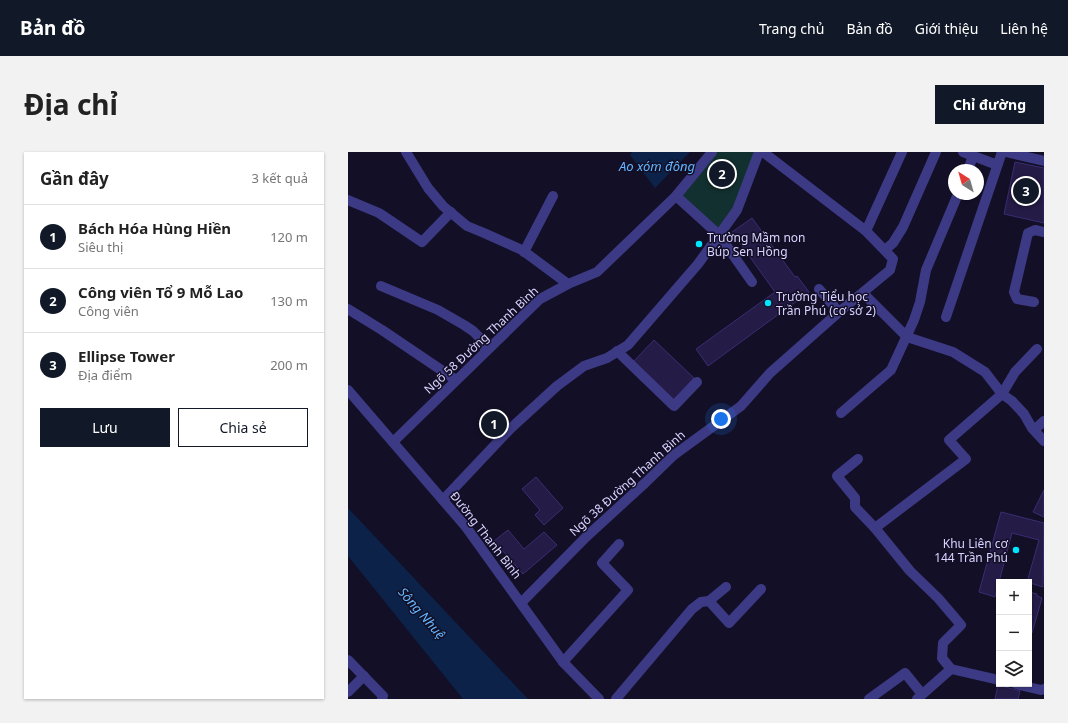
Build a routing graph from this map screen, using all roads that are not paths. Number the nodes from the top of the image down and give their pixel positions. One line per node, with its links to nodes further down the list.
1 (406, 152): 18 (street)
2 (712, 152): 15 (street, Ngõ 58 Đường Thanh Bình)
3 (759, 152): 21 (street)
4 (763, 152): 19 (street)
5 (902, 152): 19 (street)
6 (936, 152): 22 (street)
7 (962, 152): 10 (street)
8 (1002, 152): 13 (street)
9 (1006, 152): 11 (street)
10 (973, 156): 12 (street); 13 (street)
11 (1044, 161)
12 (970, 164)
13 (998, 164): 32 (street)
14 (553, 196): 23 (street)
15 (676, 196): 21 (street); 25 (street, Ngõ 58 Đường Thanh Bình)
16 (348, 200): 18 (street)
17 (955, 200): 33 (street)
18 (451, 212): 23 (street)
19 (866, 231): 22 (street)
20 (1044, 232): 29 (street)
21 (719, 235): 24 (street); 36 (street)
22 (885, 250): 28 (street, Ngõ 38 Đường Thanh Bình)
23 (524, 252): 25 (street)
24 (752, 282)
25 (568, 284): 35 (street, Ngõ 58 Đường Thanh Bình)
26 (381, 286): 35 (street)
27 (819, 289): 31 (street)
28 (863, 293): 31 (street, Ngõ 38 Đường Thanh Bình); 33 (street)
29 (1034, 302)
30 (348, 309): 37 (street)
31 (839, 312): 53 (street, Ngõ 38 Đường Thanh Bình)
32 (946, 317)
33 (907, 338): 40 (street); 41 (street)
34 (1037, 349): 40 (street)
35 (486, 351): 37 (street, Ngõ 58 Đường Thanh Bình)
36 (618, 351): 38 (street); 47 (street)
37 (456, 380): 45 (street, Ngõ 58 Đường Thanh Bình)
38 (697, 382)
39 (348, 390): 45 (street, Đường Thanh Bình)
40 (1002, 394): 43 (street); 48 (street)
41 (841, 413)
42 (1044, 421): 43 (street)
43 (1034, 430): 44 (street)
44 (1044, 441)
45 (392, 442): 47 (street, Đường Thanh Bình)
46 (858, 459): 48 (street)
47 (443, 500): 53 (street, Đường Thanh Bình)
48 (875, 528): 56 (street)
49 (619, 544): 55 (street)
50 (726, 586): 52 (street)
51 (761, 588): 52 (street)
52 (709, 601): 65 (street)
53 (521, 603): 55 (street, Đường Thanh Bình)
54 (348, 660): 57 (street)
55 (563, 662): 64 (street, Đường Thanh Bình)
56 (951, 669): 58 (street); 62 (street)
57 (364, 676): 61 (street); 63 (street)
58 (996, 679)
59 (1028, 687): 60 (street)
60 (1044, 689)
61 (348, 692)
62 (920, 696): 66 (street)
63 (382, 699)
64 (599, 699)
65 (616, 699)
66 (869, 699)

